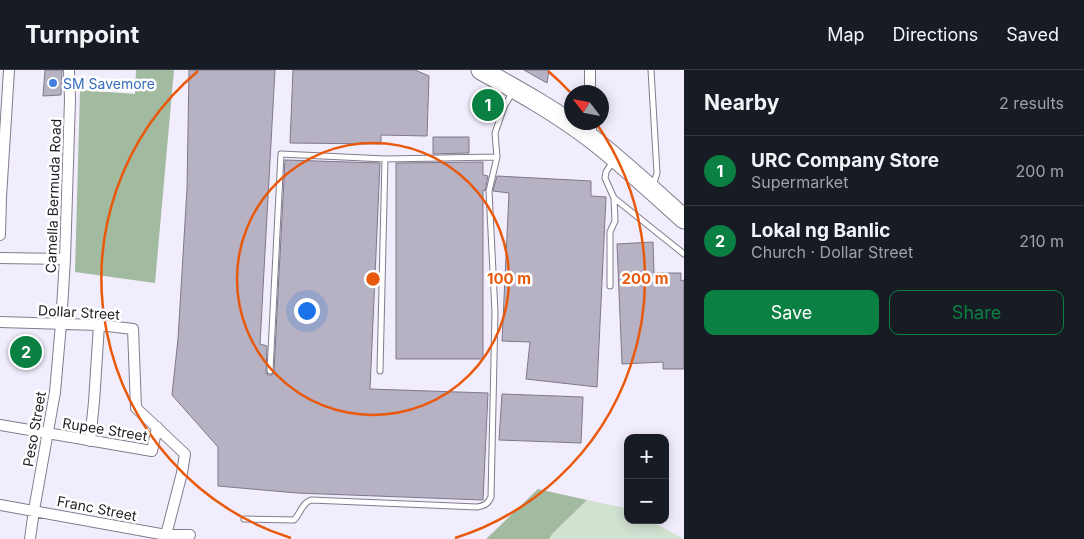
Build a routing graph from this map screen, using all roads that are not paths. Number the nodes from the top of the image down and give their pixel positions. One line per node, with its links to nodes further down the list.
1 (9, 70): 8 (street)
2 (70, 70): 22 (street, Camella Bermuda Road)
3 (481, 70): 7 (highway)
4 (590, 70): 6 (street)
5 (651, 70): 15 (lane)
6 (590, 85)
7 (514, 88): 9 (highway); 12 (lane)
8 (3, 94): 11 (street)
9 (564, 116)
10 (591, 130): 13 (highway)
11 (2, 145): 16 (street)
12 (496, 157): 14 (lane); 35 (lane)
13 (615, 158): 15 (highway); 17 (lane)
14 (385, 159): 27 (lane); 28 (lane)
15 (652, 191): 18 (highway)
16 (0, 197): 19 (street)
17 (614, 198): 20 (lane); 23 (lane)
18 (684, 219)
19 (0, 235)
20 (684, 254)
21 (0, 258): 22 (street)
22 (65, 259): 25 (street, Camella Bermuda Road)
23 (610, 286)
24 (0, 322): 25 (street, Dollar Street)
25 (61, 324): 26 (street, Dollar Street); 31 (street, Peso Street)
26 (98, 326): 30 (street, Dollar Street); 32 (street)
27 (270, 371)
28 (380, 371)
29 (0, 425): 31 (street, Rupee Street)
30 (157, 427): 32 (street, Rupee Street); 37 (street, Dollar Street)
31 (47, 434): 32 (street, Rupee Street); 34 (street, Peso Street)
32 (90, 441)
33 (0, 505): 34 (street, Franc Street)
34 (34, 510): 37 (street, Franc Street); 38 (street, Peso Street)
35 (244, 519)
36 (190, 535): 37 (street, Franc Street)
37 (166, 537)
38 (30, 539)

